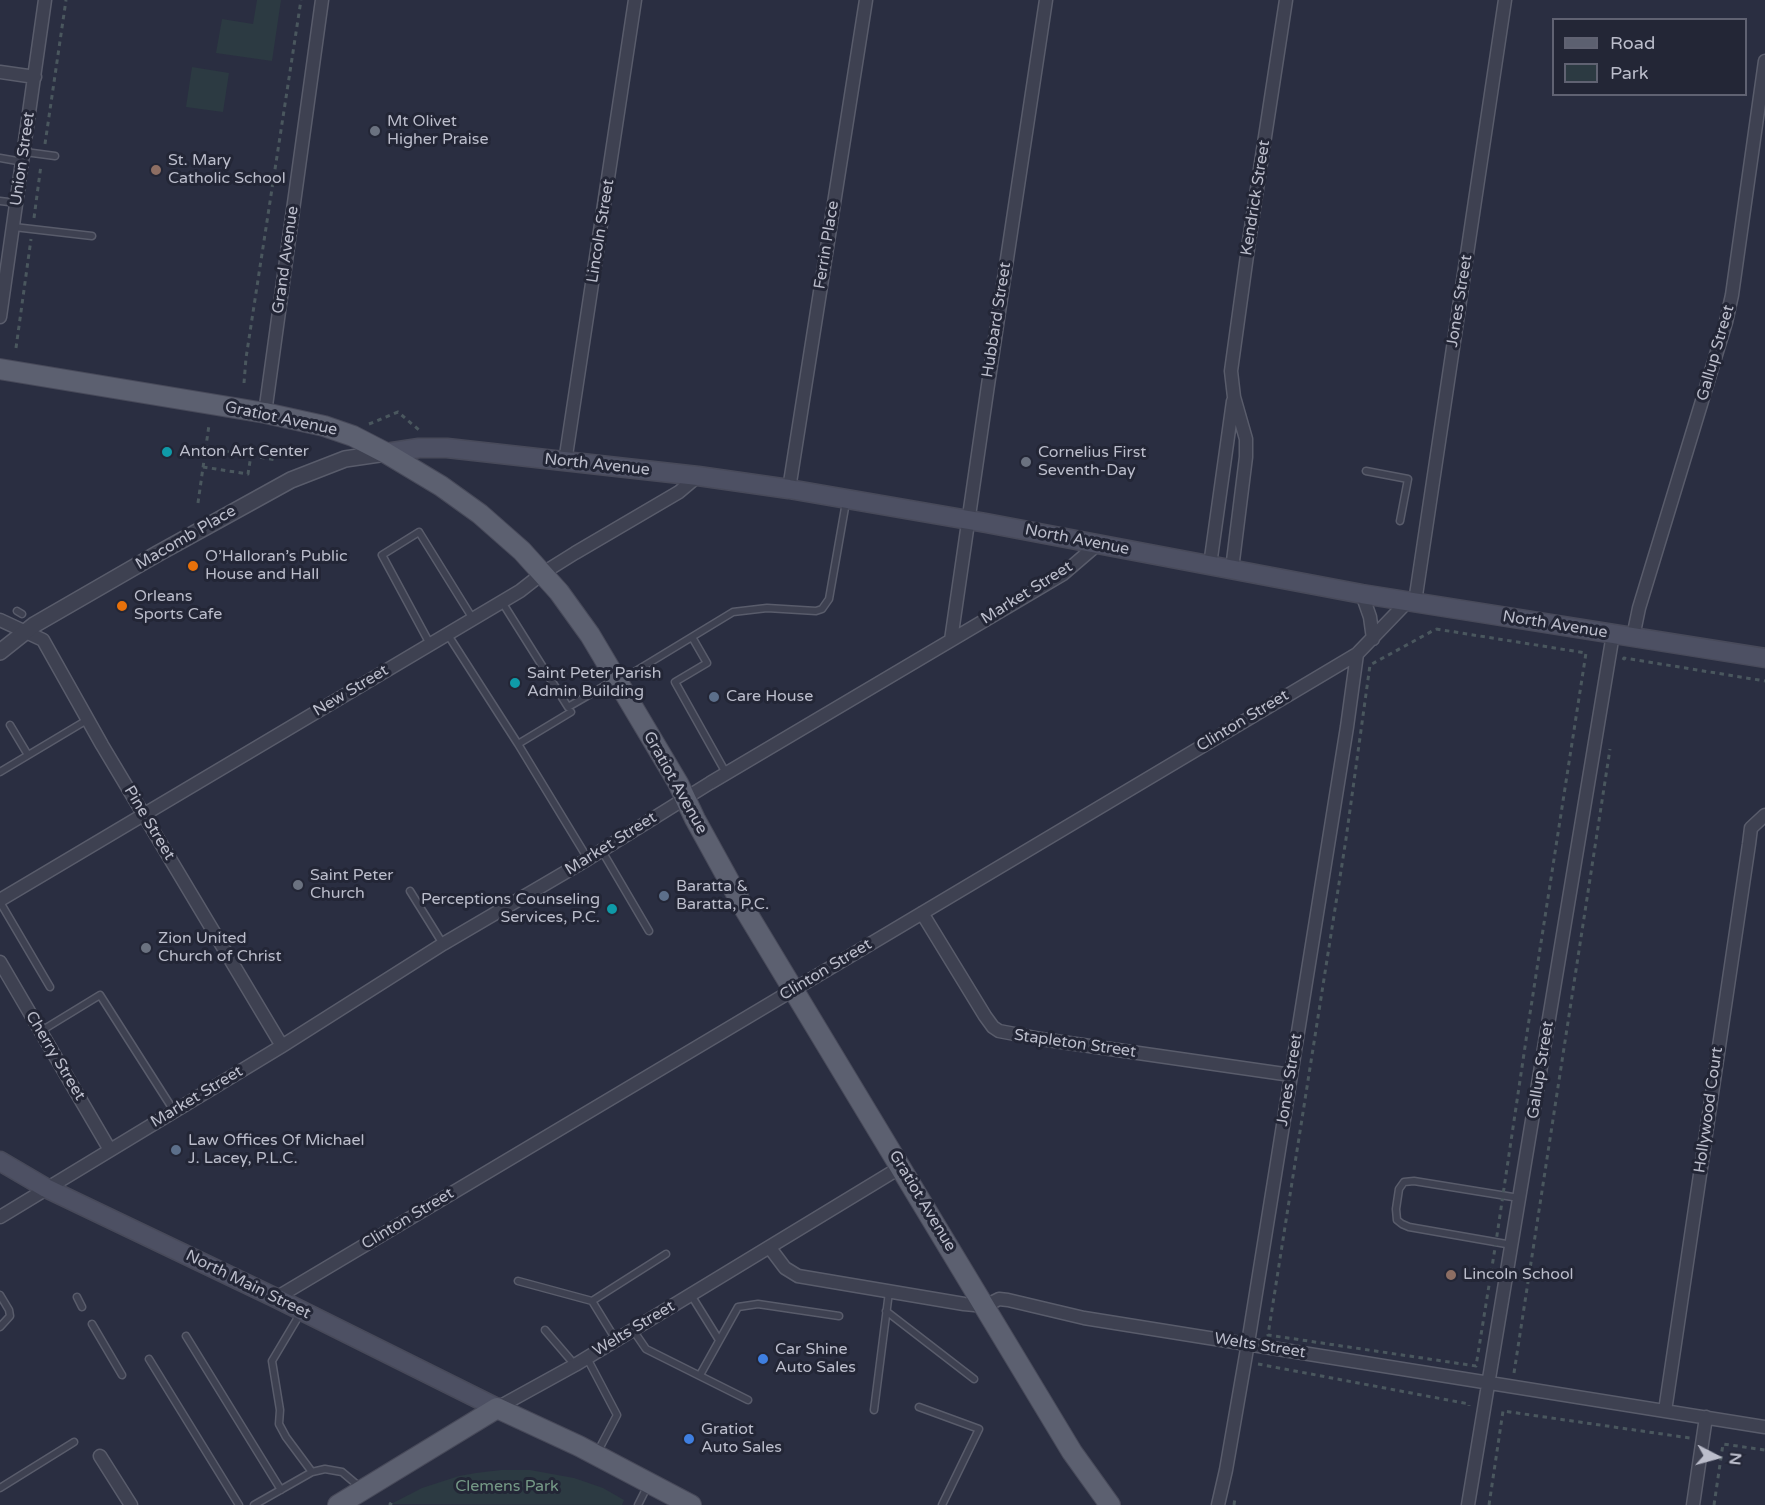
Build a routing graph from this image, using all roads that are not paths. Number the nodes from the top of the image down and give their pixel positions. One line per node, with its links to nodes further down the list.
1 (45, 0): 10 (street, Union Street)
2 (322, 0): 21 (street, Grand Avenue)
3 (635, 0): 23 (street, Lincoln Street)
4 (866, 0): 26 (street, Ferrin Place)
5 (1046, 0): 28 (street, Hubbard Street)
6 (1286, 0): 20 (street, Kendrick Street)
7 (1505, 0): 35 (street, Jones Street)
8 (1765, 61): 42 (street, Gallup Street)
9 (0, 72): 10 (street)
10 (35, 77): 12 (street, Union Street)
11 (55, 156): 12 (lane)
12 (24, 157): 13 (lane); 15 (street, Union Street)
13 (0, 158)
14 (0, 201): 15 (lane)
15 (17, 203): 16 (street, Union Street)
16 (14, 227): 17 (lane); 18 (street, Union Street)
17 (92, 236)
18 (0, 317)
19 (0, 369): 21 (main road, Gratiot Avenue)
20 (1234, 397): 31 (street, Kendrick Street); 32 (street, Kendrick Street)
21 (265, 413): 22 (main road, Gratiot Avenue)
22 (386, 453): 23 (main road, North Avenue); 33 (main road, Gratiot Avenue); 39 (street, Macomb Place)
23 (565, 462): 25 (main road, North Avenue)
24 (1366, 471): 29 (lane)
25 (698, 476): 26 (main road, North Avenue); 33 (street, New Street)
26 (789, 489): 27 (main road, North Avenue)
27 (846, 499): 28 (main road, North Avenue); 43 (lane)
28 (968, 519): 30 (main road, North Avenue); 45 (street, Hubbard Street)
29 (1400, 521)
30 (1098, 544): 31 (main road, North Avenue); 45 (street, Market Street)
31 (1210, 565): 32 (main road, North Avenue)
32 (1232, 569): 34 (main road, North Avenue)
33 (543, 573): 36 (street, New Street); 50 (main road, Gratiot Avenue)
34 (1362, 594): 35 (main road, North Avenue); 44 (street)
35 (1411, 601): 41 (main road, North Avenue); 44 (street, Clinton Street)
36 (502, 602): 37 (street, New Street); 50 (lane)
37 (473, 619): 40 (street, New Street); 46 (lane)
38 (0, 620): 39 (street, Pine Street)
39 (25, 632): 47 (street, Macomb Place); 52 (street, Pine Street)
40 (448, 634): 46 (street, New Street); 54 (lane)
41 (1613, 634): 42 (main road, North Avenue); 79 (street, Gallup Street)
42 (1633, 637): 49 (main road, North Avenue)
43 (692, 638): 50 (lane); 57 (lane)
44 (1373, 639): 48 (street, Clinton Street)
45 (951, 640): 57 (street, Market Street)
46 (430, 644): 59 (street, New Street)
47 (0, 652)
48 (1357, 654): 65 (street, Clinton Street); 73 (street, Jones Street)
49 (1765, 658)
50 (617, 681): 58 (main road, Gratiot Avenue)
51 (571, 712): 54 (lane)
52 (88, 720): 55 (lane); 59 (street, Pine Street)
53 (10, 725): 55 (lane)
54 (518, 744): 62 (lane)
55 (28, 755): 56 (lane)
56 (0, 772)
57 (726, 773): 58 (street, Market Street)
58 (685, 798): 61 (street, Market Street); 70 (main road, Gratiot Avenue)
59 (144, 815): 64 (street, New Street); 72 (street, Pine Street)
60 (1765, 815): 115 (street, Hollywood Court)
61 (602, 850): 62 (street, Market Street); 66 (lane)
62 (588, 859): 67 (street, Market Street)
63 (410, 891): 67 (lane)
64 (0, 901): 69 (lane)
65 (922, 913): 70 (street, Clinton Street); 73 (street, Stapleton Street)
66 (650, 931)
67 (443, 944): 72 (street, Market Street)
68 (0, 962): 71 (street, Cherry Street)
69 (50, 987)
70 (794, 990): 77 (main road, Gratiot Avenue); 89 (street, Clinton Street)
71 (40, 1032): 74 (lane); 75 (street, Cherry Street)
72 (282, 1046): 74 (street, Market Street)
73 (1291, 1075): 103 (street, Jones Street)
74 (174, 1111): 75 (street, Market Street)
75 (110, 1150): 78 (street, Market Street)
76 (0, 1161): 78 (main road, North Main Street)
77 (901, 1167): 82 (street, Welts Street); 91 (main road, Gratiot Avenue)
78 (46, 1188): 80 (street, Market Street); 89 (main road, North Main Street)
79 (1520, 1198): 81 (street, Gallup Street); 81 (lane)
80 (0, 1217)
81 (1512, 1245): 110 (street, Gallup Street)
82 (770, 1248): 85 (street, Welts Street); 86 (street, Welts Street)
83 (666, 1254): 90 (lane)
84 (518, 1281): 90 (lane)
85 (889, 1292): 91 (street, Welts Street); 94 (lane)
86 (691, 1294): 98 (street, Welts Street); 102 (lane)
87 (0, 1295): 97 (lane)
88 (77, 1297): 92 (lane)
89 (276, 1298): 93 (main road, North Main Street)
90 (592, 1301): 101 (lane)
91 (985, 1306): 103 (street, Welts Street); 133 (main road, Gratiot Avenue)
92 (82, 1307)
93 (301, 1311): 113 (main road, North Main Street); 121 (lane)
94 (886, 1311): 109 (lane); 114 (lane)
95 (839, 1316): 102 (lane)
96 (92, 1324): 107 (lane)
97 (0, 1327)
98 (632, 1329): 101 (street, Welts Street); 108 (lane)
99 (545, 1330): 106 (lane)
100 (186, 1336): 124 (lane)
101 (616, 1340): 104 (street, Welts Street)
102 (719, 1340): 108 (lane)
103 (1248, 1343): 110 (street, Welts Street); 134 (street, Jones Street)
104 (587, 1358): 106 (street, Welts Street); 119 (lane)
105 (149, 1359): 127 (lane)
106 (575, 1365): 113 (street, Welts Street)
107 (122, 1376)
108 (700, 1376): 111 (lane)
109 (974, 1379)
110 (1489, 1383): 115 (street, Welts Street); 135 (street, Gallup Street)
111 (748, 1400)
112 (920, 1407): 132 (lane)
113 (497, 1408): 119 (main road); 125 (main road)
114 (874, 1410)
115 (1665, 1411): 116 (street, Welts Street)
116 (1706, 1417): 117 (street, Welts Street); 136 (street)
117 (1765, 1427)
118 (74, 1442): 123 (lane)
119 (596, 1454): 122 (main road)
120 (100, 1456): 126 (street)
121 (312, 1472): 124 (lane); 125 (lane)
122 (649, 1483): 130 (lane); 131 (main road)
123 (0, 1488)
124 (281, 1490): 128 (lane)
125 (363, 1490): 129 (main road)
126 (131, 1505)
127 (239, 1505)
128 (254, 1505)
129 (338, 1505)
130 (638, 1505)
131 (691, 1505)
132 (942, 1505)
133 (1110, 1505)
134 (1218, 1505)
135 (1468, 1505)
136 (1693, 1505)

